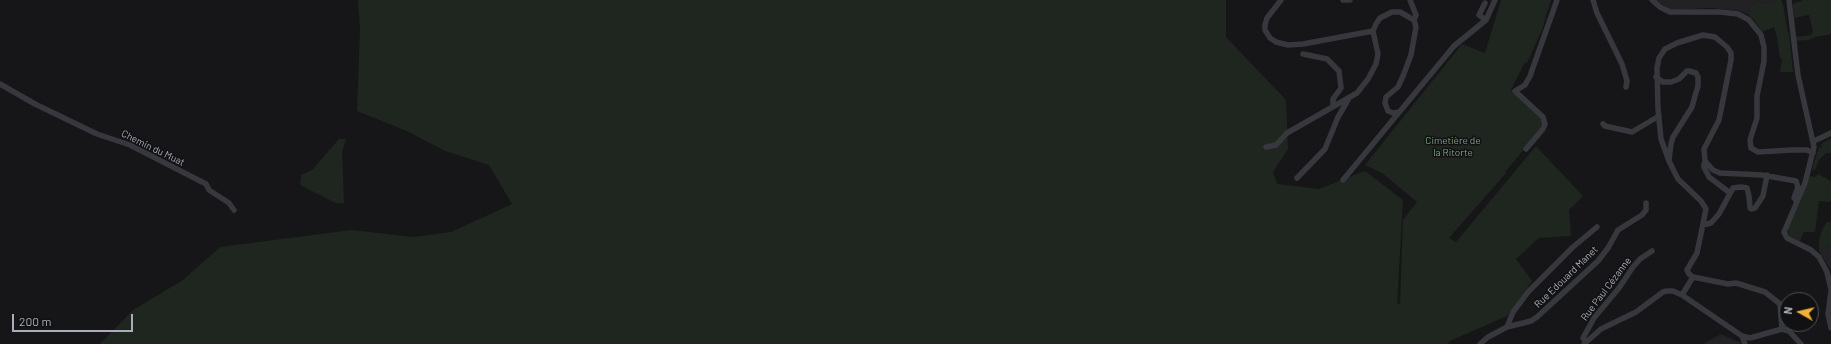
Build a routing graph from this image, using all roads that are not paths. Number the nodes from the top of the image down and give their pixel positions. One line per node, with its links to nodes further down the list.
1 (1280, 0): 13 (street)
2 (1343, 0): 3 (street)
3 (1350, 0)
4 (1410, 0): 11 (street)
5 (1494, 0): 12 (street)
6 (1593, 0): 17 (street)
7 (1652, 0): 27 (street)
8 (1789, 0): 24 (street)
9 (1558, 1): 26 (street)
10 (1485, 4): 12 (street)
11 (1414, 20): 13 (street); 20 (street)
12 (1486, 20): 20 (street)
13 (1373, 31): 18 (street)
14 (1303, 54): 19 (street)
15 (1656, 77): 21 (street); 28 (street); 29 (street)
16 (0, 84): 36 (street, Chemin du Muat)
17 (1626, 87)
18 (1350, 97): 19 (street); 31 (street)
19 (1333, 107): 25 (street)
20 (1399, 112): 32 (street)
21 (1659, 116): 22 (street); 28 (street)
22 (1603, 124)
23 (1831, 133): 24 (street)
24 (1814, 141): 27 (street)
25 (1266, 147)
26 (1526, 149)
27 (1813, 152): 34 (street)
28 (1669, 161): 37 (street)
29 (1707, 164): 30 (street); 33 (street)
30 (1767, 175): 33 (street); 34 (street)
31 (1297, 178)
32 (1343, 180)
33 (1730, 193): 37 (street)
34 (1797, 202): 41 (street)
35 (1646, 203): 44 (street, Rue Edouard Manet)
36 (234, 210)
37 (1703, 225): 40 (street)
38 (1597, 227): 44 (street)
39 (1652, 251): 49 (street, Rue Paul Cézanne)
40 (1693, 276): 42 (street); 43 (street)
41 (1831, 290): 45 (street)
42 (1682, 295): 48 (street); 49 (street)
43 (1779, 303)
44 (1507, 328): 50 (street, Rue Edouard Manet)
45 (1831, 328)
46 (1779, 330): 48 (street)
47 (1789, 332): 52 (street)
48 (1742, 336): 51 (street)
49 (1585, 343)
50 (1480, 344)
51 (1745, 344)
52 (1801, 344)

